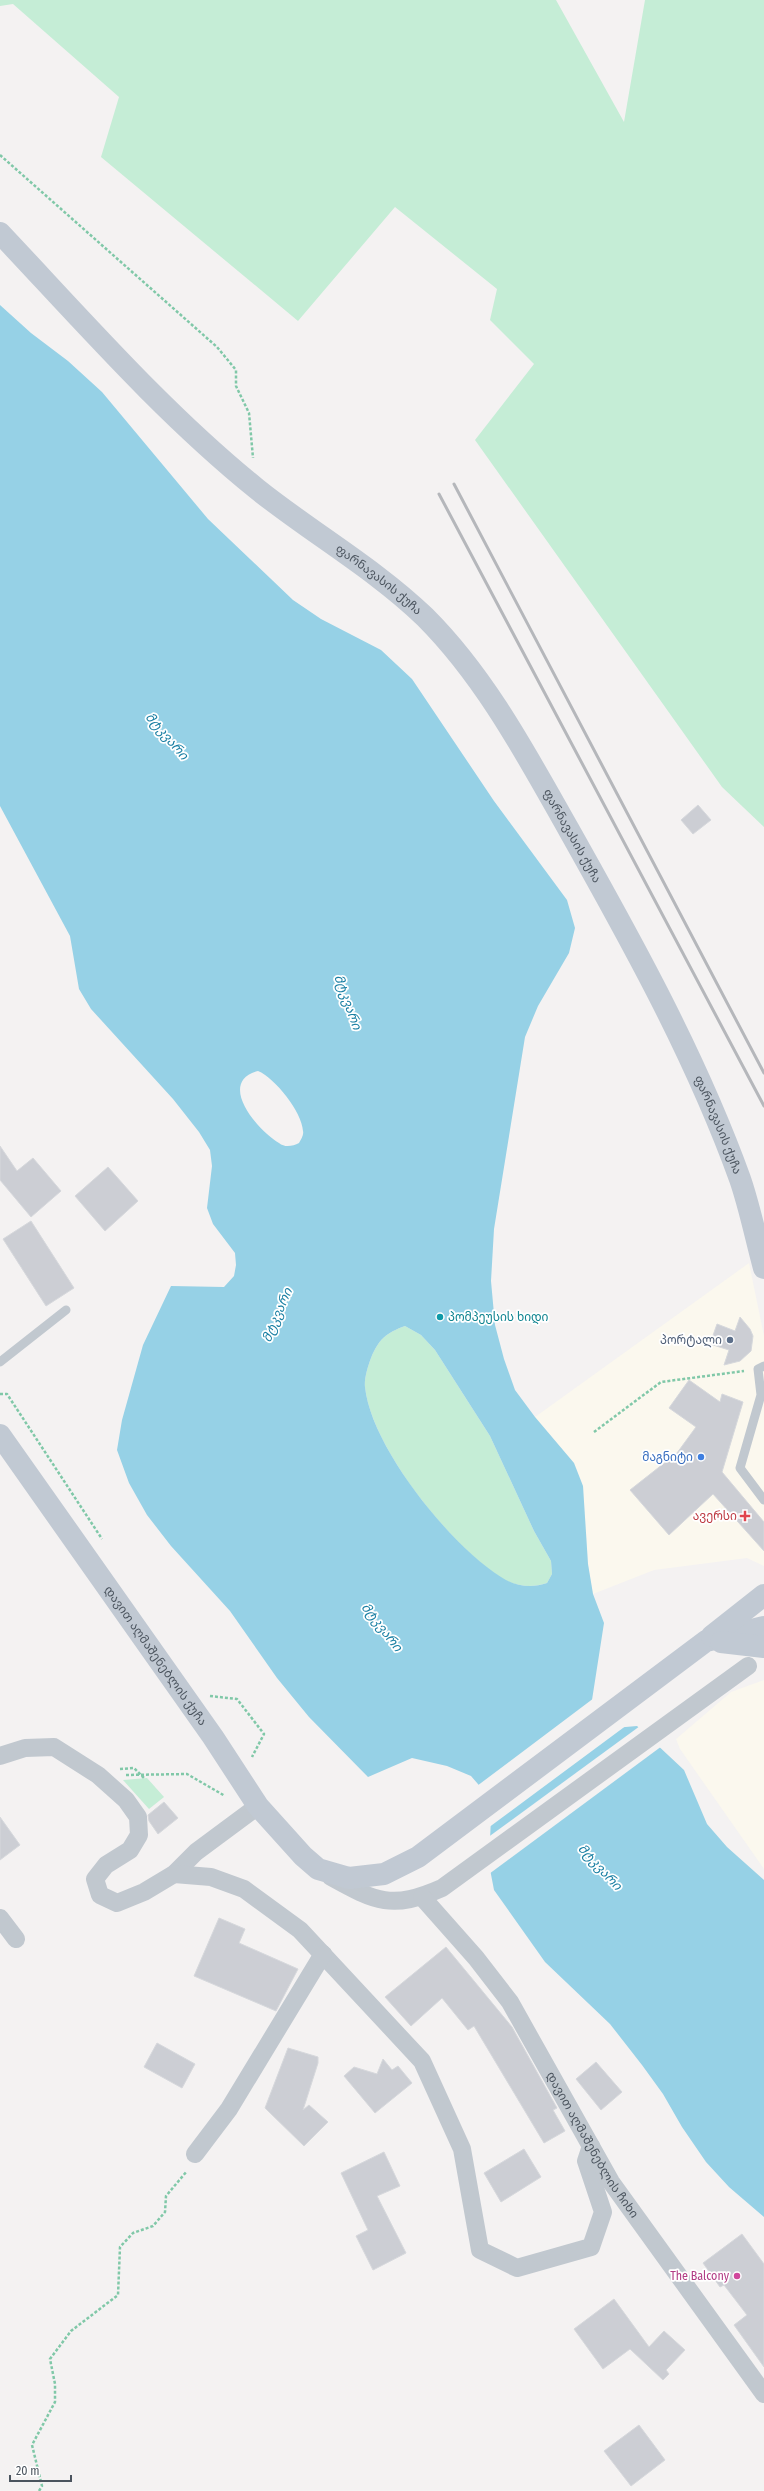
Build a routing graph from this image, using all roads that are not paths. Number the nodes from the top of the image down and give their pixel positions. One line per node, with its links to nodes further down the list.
1 (0, 233): 2 (main road, ფარნავასის ქუჩა)
2 (764, 1268)
3 (66, 1310): 4 (lane)
4 (0, 1362)
5 (761, 1367): 7 (lane)
6 (0, 1435): 14 (main road, დავით აღმაშენებლის ქუჩა)
7 (764, 1500)
8 (764, 1595): 10 (main road, დავით აღმაშენებლის ქუჩა)
9 (764, 1627): 10 (main road)
10 (698, 1647): 11 (main road); 15 (main road, დავით აღმაშენებლის ქუჩა)
11 (764, 1647)
12 (748, 1666): 17 (street, დავით აღმაშენებლის ქუჩა)
13 (0, 1756): 16 (street)
14 (254, 1808): 15 (main road, დავით აღმაშენებლის ქუჩა); 16 (street)
15 (318, 1869): 17 (street, დავით აღმაშენებლის ქუჩა)
16 (174, 1874): 20 (street)
17 (422, 1897): 21 (street, დავით აღმაშენებლის ჩიხი)
18 (0, 1918): 19 (street)
19 (16, 1939)
20 (323, 1954): 21 (street); 22 (street)
21 (590, 2146): 23 (street, დავით აღმაშენებლის ჩიხი)
22 (198, 2149)
23 (764, 2394)

